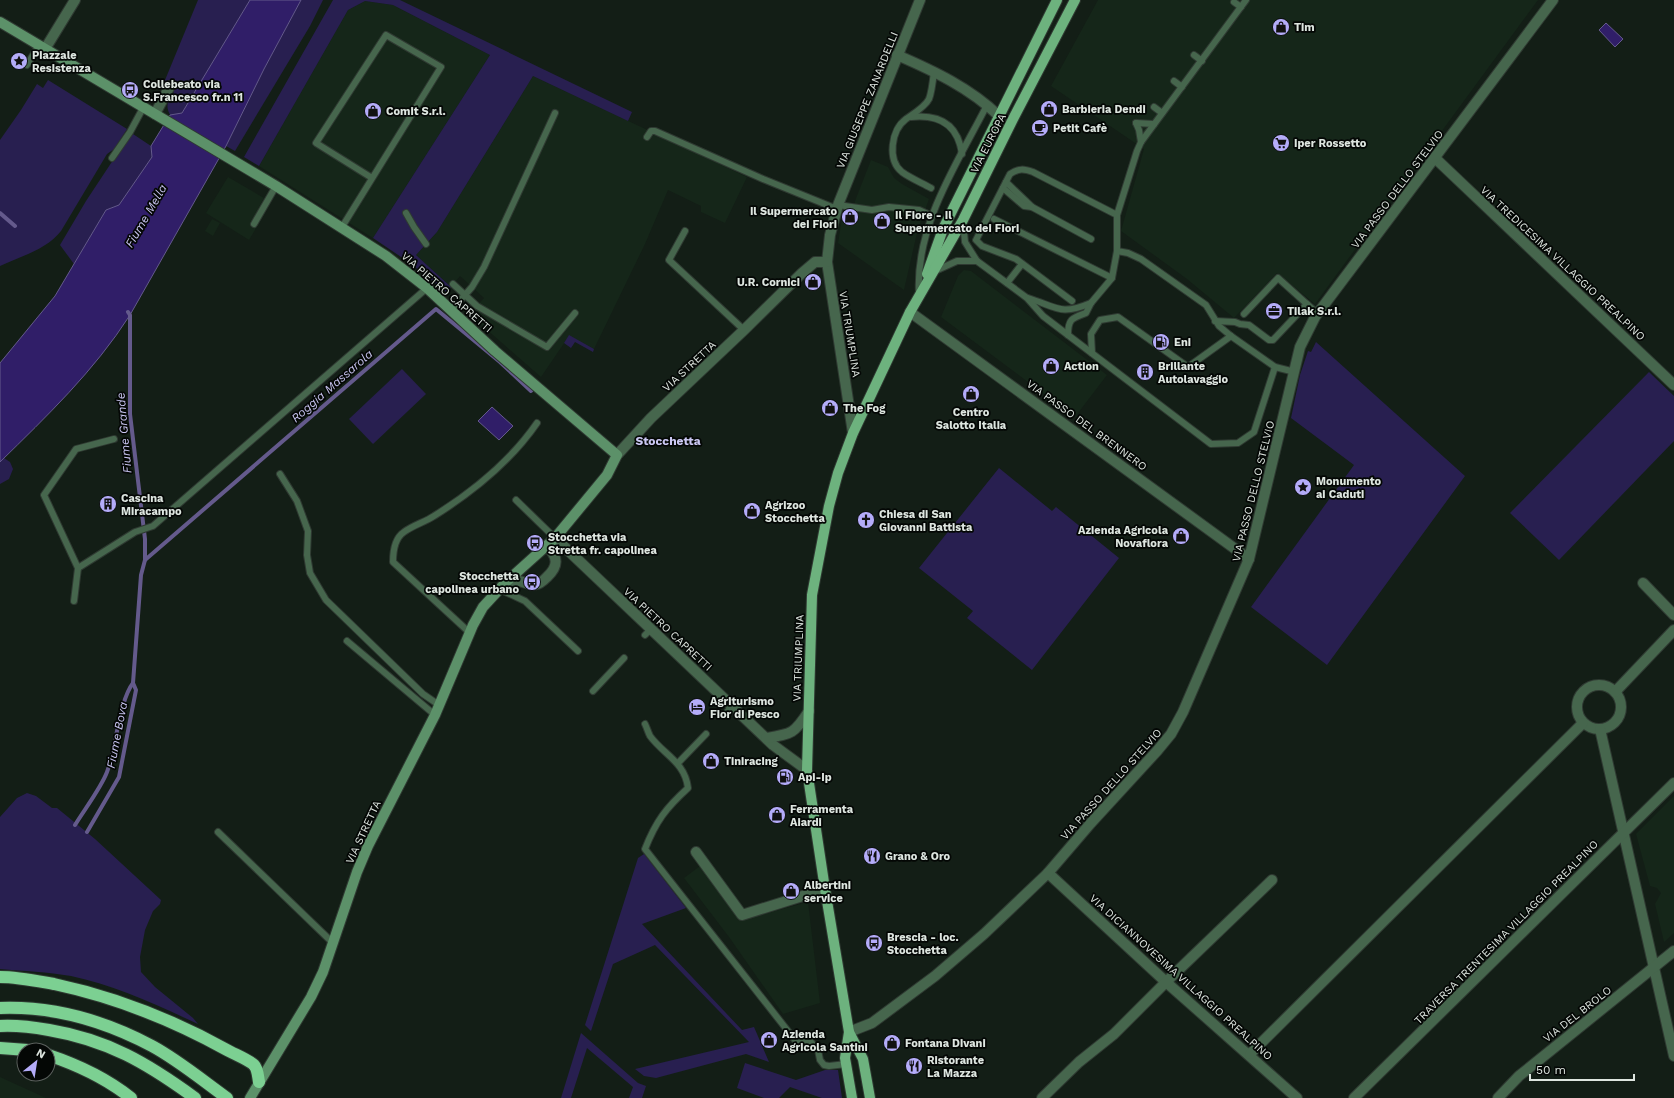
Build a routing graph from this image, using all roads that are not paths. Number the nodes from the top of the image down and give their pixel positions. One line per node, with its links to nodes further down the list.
1 (75, 0): 10 (street)
2 (920, 0): 11 (street, VIA GIUSEPPE ZANARDELLI)
3 (1057, 0): 26 (main road, VIA EUROPA)
4 (1075, 0): 42 (main road, VIA EUROPA)
5 (1246, 0): 8 (lane)
6 (1553, 0): 32 (street, VIA PASSO DELLO STELVIO)
7 (1234, 2): 8 (lane)
8 (1241, 7): 13 (lane)
9 (0, 22): 10 (street, VIA PIETRO CAPRETTI)
10 (42, 47): 14 (lane); 21 (street, VIA PIETRO CAPRETTI)
11 (897, 55): 15 (street); 37 (street, VIA GIUSEPPE ZANARDELLI)
12 (1194, 55): 13 (lane)
13 (1202, 60): 18 (lane)
14 (27, 65)
15 (934, 71): 19 (street); 25 (lane)
16 (1174, 81): 18 (lane)
17 (170, 86): 24 (street)
18 (1182, 87): 23 (lane)
19 (987, 105): 26 (street); 30 (lane)
20 (1154, 107): 23 (lane)
21 (143, 108): 24 (street, VIA PIETRO CAPRETTI); 31 (lane)
22 (555, 113): 58 (lane)
23 (1162, 113): 27 (lane)
24 (155, 114): 35 (street, VIA PIETRO CAPRETTI)
25 (911, 116): 30 (lane); 36 (lane)
26 (999, 116): 57 (main road, VIA EUROPA)
27 (1154, 124): 29 (lane); 29 (lane)
28 (647, 137): 37 (lane)
29 (1141, 142): 40 (lane)
30 (962, 154): 39 (lane)
31 (112, 158)
32 (1435, 158): 67 (street, VIA PASSO DELLO STELVIO); 75 (street, VIA TREDICESIMA VILLAGGIO PREALPINO)
33 (372, 178): 33 (lane); 44 (lane)
34 (1004, 185): 40 (lane); 46 (lane); 51 (lane)
35 (276, 186): 43 (lane); 44 (street, VIA PIETRO CAPRETTI)
36 (932, 188)
37 (837, 207): 39 (lane); 50 (street)
38 (406, 213): 47 (lane)
39 (932, 216): 57 (lane)
40 (1117, 216): 48 (lane)
41 (994, 219): 53 (lane)
42 (963, 220): 49 (lane); 52 (main road, VIA EUROPA)
43 (254, 224)
44 (342, 227): 56 (street, VIA PIETRO CAPRETTI)
45 (685, 231): 69 (lane)
46 (1091, 238)
47 (426, 244)
48 (1117, 251): 53 (lane); 68 (lane)
49 (977, 261): 52 (lane); 54 (lane)
50 (827, 262): 69 (street, VIA STRETTA); 77 (street, VIA TRIUMPLINA)
51 (1022, 264): 54 (lane); 60 (lane)
52 (933, 271): 57 (main road, VIA EUROPA)
53 (1112, 278): 61 (lane)
54 (1007, 283): 59 (lane)
55 (453, 284): 58 (lane)
56 (426, 288): 63 (street, VIA PIETRO CAPRETTI); 85 (lane)
57 (919, 294): 64 (main road, VIA EUROPA)
58 (465, 295): 63 (lane); 65 (lane)
59 (1027, 298): 61 (lane); 70 (lane)
60 (1072, 301)
61 (1091, 303): 70 (lane)
62 (1307, 304): 66 (lane); 67 (lane); 68 (lane)
63 (450, 311): 79 (street, VIA PIETRO CAPRETTI)
64 (910, 312): 77 (main road, VIA TRIUMPLINA); 84 (street, VIA PASSO DEL BRENNERO)
65 (575, 313)
66 (1244, 314)
67 (1318, 314): 74 (street, VIA PASSO DELLO STELVIO)
68 (1215, 321): 71 (lane)
69 (744, 330): 79 (street, VIA STRETTA)
70 (1068, 335): 72 (lane)
71 (1231, 336): 72 (lane); 73 (lane)
72 (1092, 354): 73 (lane)
73 (1275, 367): 74 (lane)
74 (1295, 372): 84 (street, VIA PASSO DELLO STELVIO)
75 (1674, 385)
76 (538, 423): 91 (lane)
77 (853, 433): 98 (main road, VIA TRIUMPLINA)
78 (114, 440): 85 (lane)
79 (617, 455): 82 (street, VIA STRETTA)
80 (280, 474): 97 (lane)
81 (516, 500): 82 (lane)
82 (554, 538): 83 (street, VIA STRETTA); 103 (street, VIA PIETRO CAPRETTI)
83 (547, 546): 87 (street, VIA STRETTA); 87 (street)
84 (1249, 559): 110 (street, VIA PASSO DELLO STELVIO)
85 (78, 568): 88 (lane)
86 (1643, 583): 89 (street)
87 (503, 585): 91 (street, VIA STRETTA); 93 (lane)
88 (74, 601)
89 (1674, 615)
90 (1674, 630): 96 (street)
91 (470, 634): 97 (street, VIA STRETTA)
92 (347, 641): 97 (lane)
93 (578, 651)
94 (624, 658): 95 (lane)
95 (593, 691)
96 (1615, 692): 99 (street); 101 (street)
97 (437, 710): 113 (street, VIA STRETTA)
98 (809, 711): 103 (street); 105 (main road, VIA TRIUMPLINA)
99 (1583, 723): 101 (street); 123 (street)
100 (645, 724): 104 (lane)
101 (1600, 730): 108 (street)
102 (706, 734): 104 (lane)
103 (766, 738): 105 (street, VIA PIETRO CAPRETTI)
104 (678, 764): 126 (lane)
105 (807, 770): 112 (main road, VIA TRIUMPLINA)
106 (1674, 783): 108 (street, TRAVERSA TRENTESIMA VILLAGGIO PREALPINO)
107 (218, 832): 113 (lane)
108 (1623, 834): 115 (street); 136 (street, TRAVERSA TRENTESIMA VILLAGGIO PREALPINO)
109 (696, 852): 112 (street)
110 (1048, 873): 117 (street, VIA DICIANNOVESIMA VILLAGGIO PREALPINO); 120 (street, VIA PASSO DELLO STELVIO)
111 (1272, 880): 117 (street)
112 (825, 889): 120 (main road, VIA TRIUMPLINA)
113 (332, 942): 127 (street, VIA STRETTA)
114 (1674, 951): 115 (street, VIA DEL BROLO)
115 (1654, 968): 124 (street); 137 (street, VIA DEL BROLO)
116 (0, 977): 127 (highway)
117 (1166, 982): 123 (street, VIA DICIANNOVESIMA VILLAGGIO PREALPINO); 134 (street)
118 (0, 1008): 130 (highway)
119 (0, 1026): 129 (highway)
120 (849, 1032): 126 (main road, VIA TRIUMPLINA); 133 (main road, VIA TRIUMPLINA)
121 (0, 1048): 122 (highway)
122 (16, 1049)
123 (1250, 1054): 135 (street, VIA DICIANNOVESIMA VILLAGGIO PREALPINO)
124 (1674, 1056)
125 (56, 1058): 128 (highway)
126 (846, 1064): 132 (main road, VIA TRIUMPLINA)
127 (259, 1082): 131 (street, VIA STRETTA)
128 (130, 1098)
129 (195, 1098)
130 (227, 1098)
131 (250, 1098)
132 (852, 1098)
133 (870, 1098)
134 (1042, 1098)
135 (1297, 1098)
136 (1354, 1098)
137 (1498, 1098)

